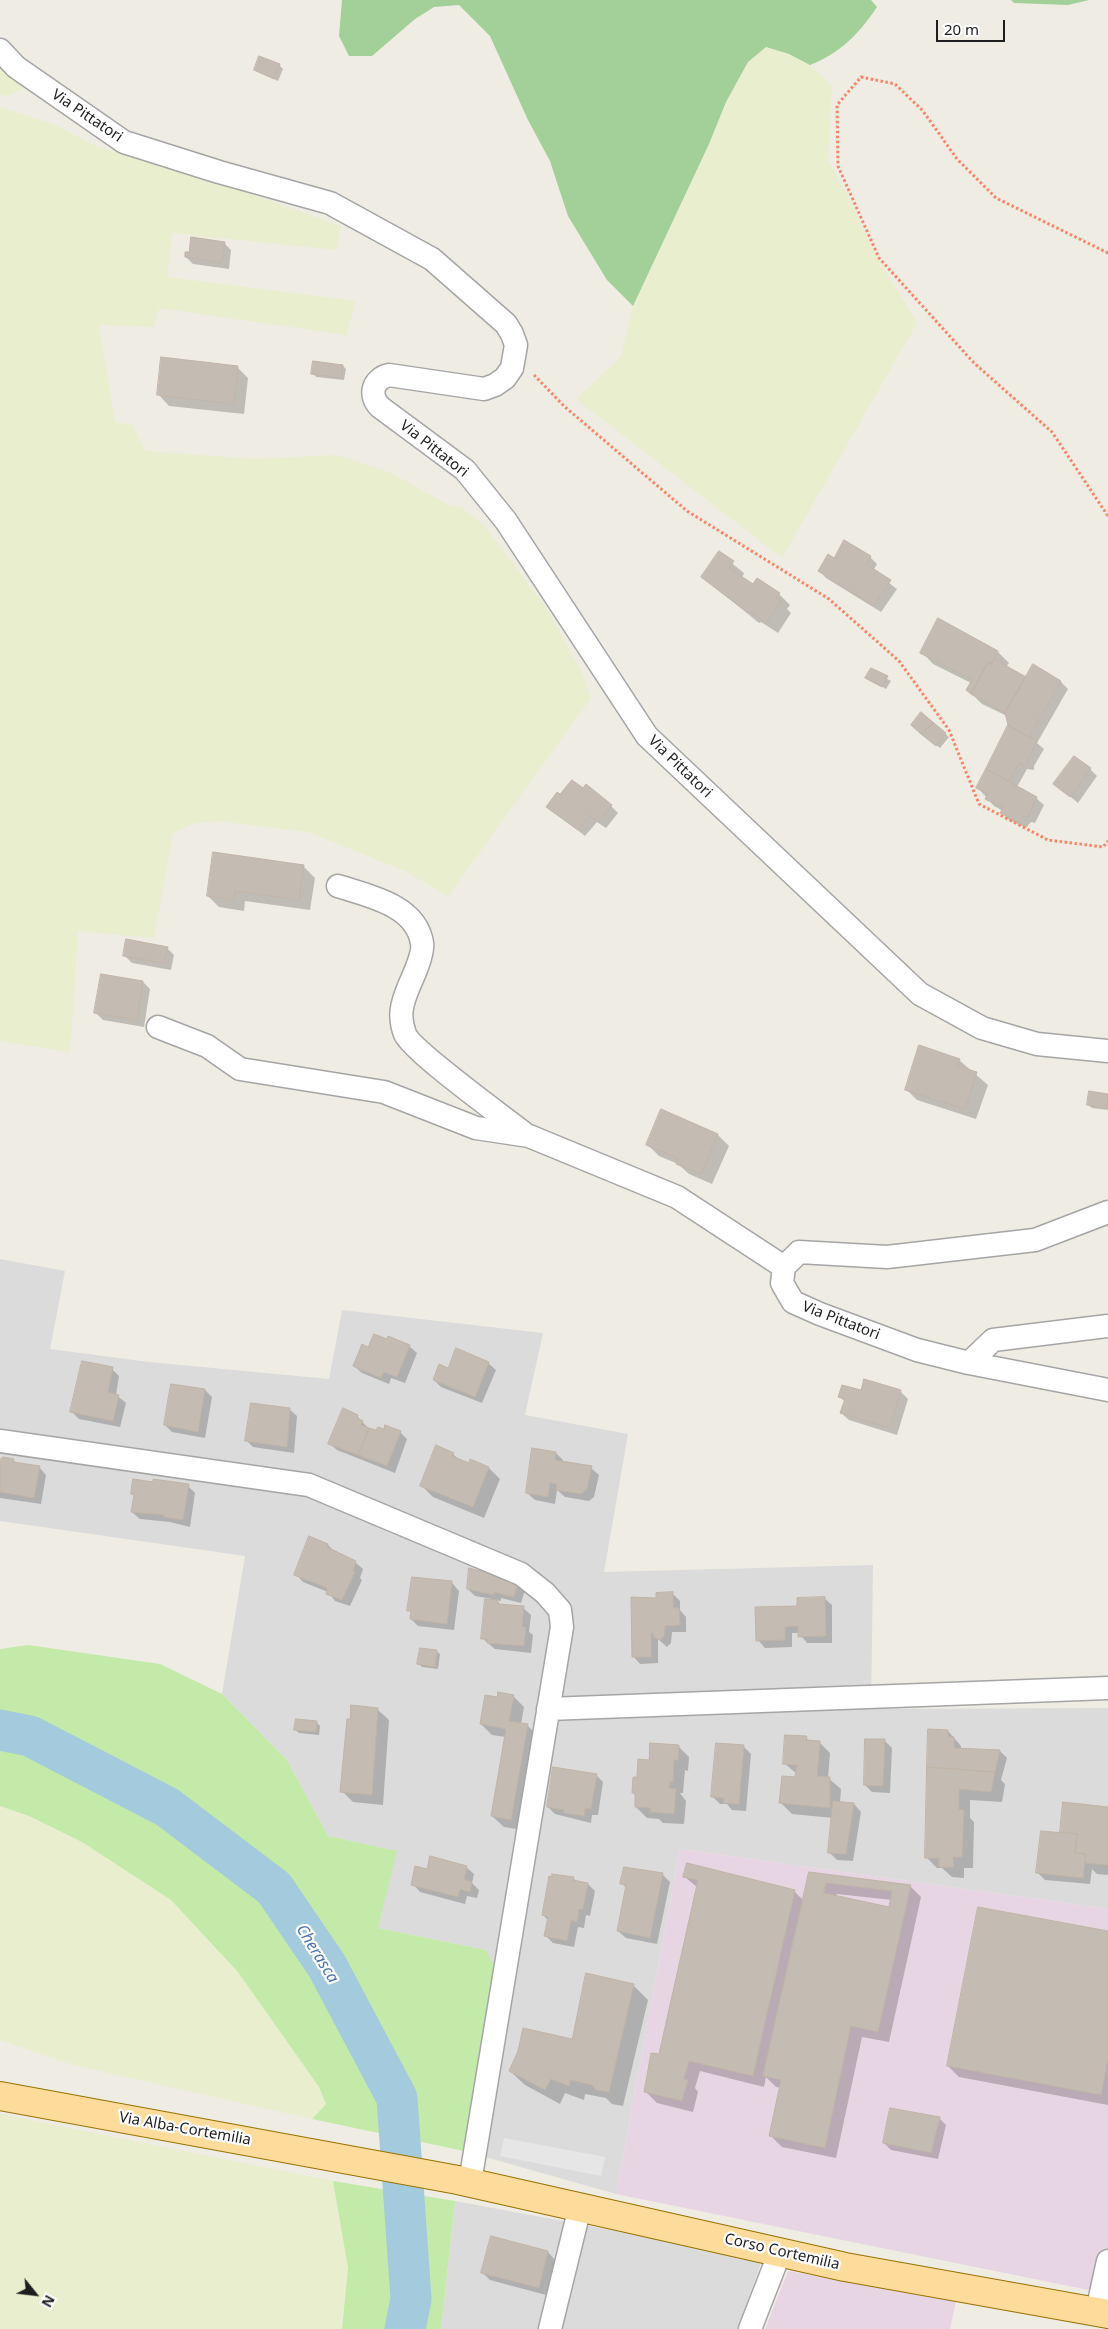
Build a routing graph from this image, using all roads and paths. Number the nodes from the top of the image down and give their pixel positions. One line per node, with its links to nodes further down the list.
1 (0, 50): 3 (street, Via Pittatori)
2 (1108, 253): 4 (path)
3 (516, 357): 5 (path); 8 (street, Via Pittatori)
4 (1108, 516)
5 (1108, 841)
6 (338, 886): 9 (street)
7 (158, 1027): 9 (street)
8 (1108, 1051)
9 (527, 1136): 11 (street)
10 (1108, 1212): 11 (street)
11 (784, 1267): 13 (street, Via Pittatori)
12 (1108, 1326): 13 (street)
13 (969, 1363): 14 (street, Via Pittatori)
14 (1108, 1390)
15 (0, 1441): 17 (street)
16 (1108, 1688): 17 (street)
17 (548, 1709): 19 (street)
18 (0, 2096): 19 (main road, Via Alba-Cortemilia)
19 (464, 2181): 20 (main road, Corso Cortemilia)
20 (580, 2207): 21 (main road, Corso Cortemilia); 24 (street)
21 (780, 2252): 23 (main road, Corso Cortemilia); 25 (street)
22 (1108, 2261): 23 (street)
23 (1102, 2312)
24 (550, 2329)
25 (750, 2329)

